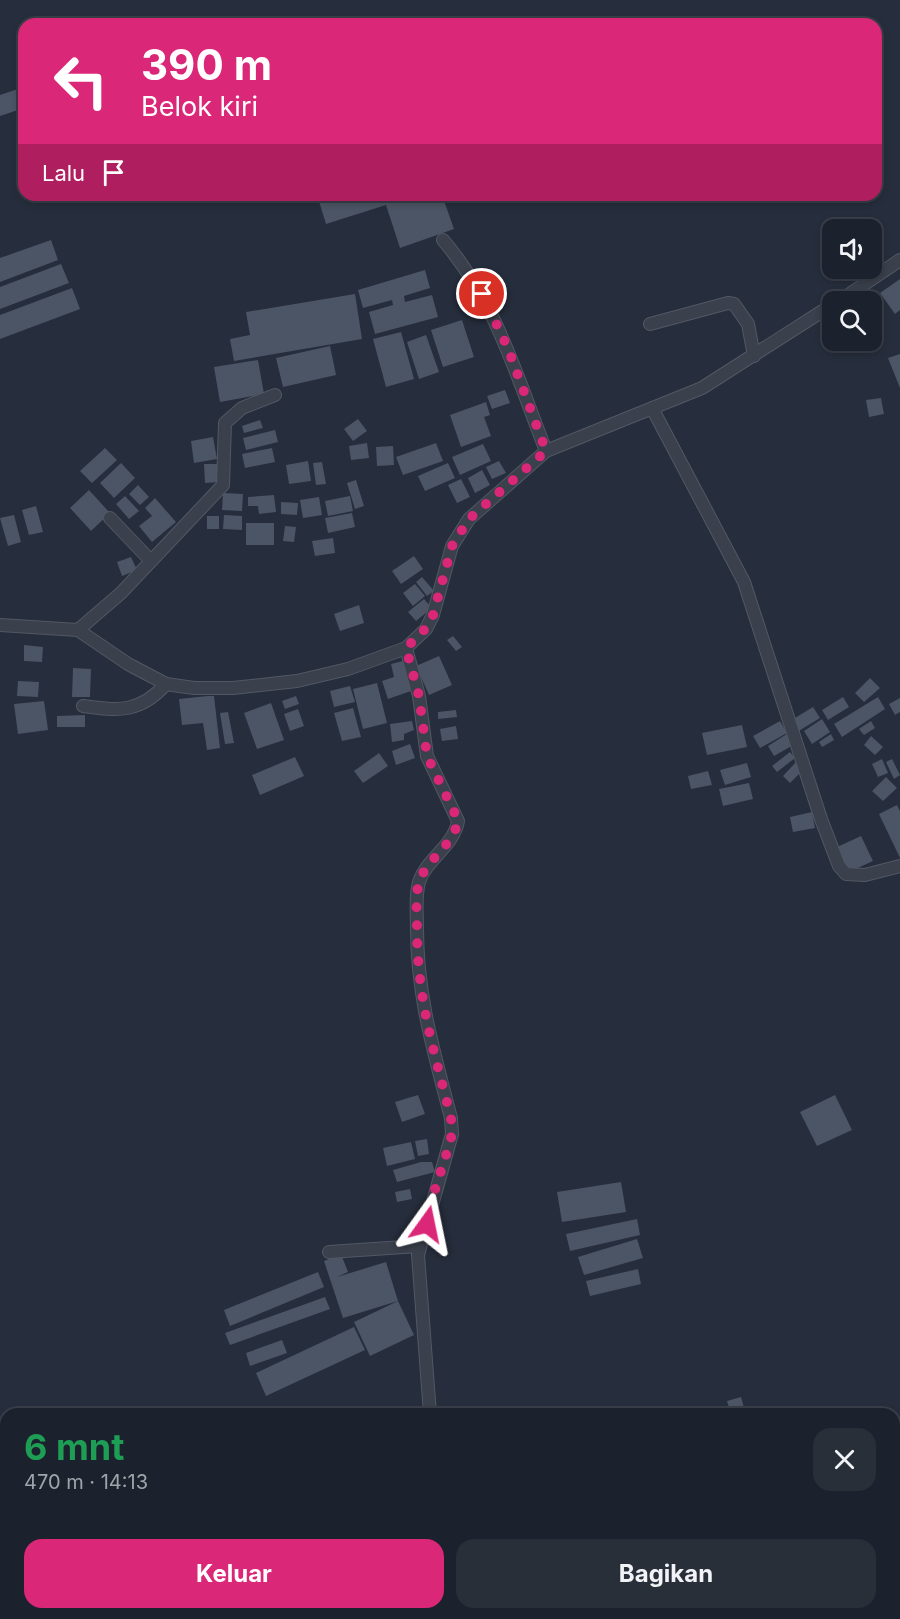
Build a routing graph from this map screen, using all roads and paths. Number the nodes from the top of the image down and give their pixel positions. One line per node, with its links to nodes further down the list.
1 (443, 240): 9 (street)
2 (900, 260): 3 (street)
3 (854, 291)
4 (822, 312): 6 (street)
5 (650, 324): 6 (street)
6 (754, 356): 8 (street)
7 (275, 395): 11 (street)
8 (652, 408): 9 (street); 17 (street)
9 (546, 451): 14 (street)
10 (110, 518): 11 (street)
11 (150, 560): 13 (street)
12 (0, 625): 13 (street)
13 (78, 630): 15 (street)
14 (406, 648): 15 (street); 18 (street)
15 (166, 684): 16 (street)
16 (83, 706)
17 (900, 866)
18 (419, 1246): 19 (street); 20 (street)
19 (329, 1252)
20 (430, 1408)

